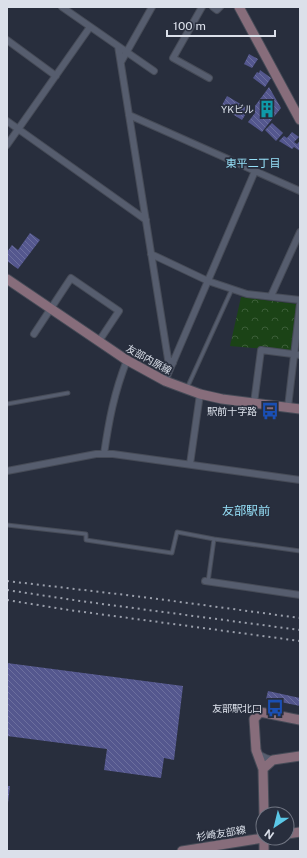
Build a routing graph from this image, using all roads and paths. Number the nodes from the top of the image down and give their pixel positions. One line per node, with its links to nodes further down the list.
1 (62, 7): 7 (street)
2 (152, 7): 10 (street)
3 (202, 7): 14 (street)
4 (213, 7): 5 (street)
5 (220, 7)
6 (239, 7): 16 (main road)
7 (90, 27): 9 (street); 13 (street)
8 (7, 40): 13 (street)
9 (118, 46): 10 (street); 11 (street)
10 (127, 52): 11 (street); 12 (street)
11 (121, 62): 15 (street)
12 (154, 71)
13 (56, 76): 18 (street)
14 (209, 78)
15 (129, 115): 20 (street); 22 (street)
16 (300, 120)
17 (7, 121): 18 (street)
18 (18, 129): 19 (street); 22 (street)
19 (7, 145)
20 (255, 170): 21 (street); 26 (street)
21 (300, 191)
22 (146, 220): 24 (street)
23 (300, 232): 28 (street)
24 (151, 254): 26 (street); 37 (street)
25 (7, 279): 31 (main road, 友部内原線)
26 (208, 281): 27 (street); 37 (street)
27 (232, 289): 28 (street); 39 (lane)
28 (271, 296): 29 (street)
29 (300, 300)
30 (300, 304): 32 (street)
31 (50, 308): 33 (street); 34 (main road, 友部内原線); 34 (street)
32 (299, 319): 35 (street)
33 (34, 334)
34 (98, 341): 36 (main road, 友部内原線)
35 (297, 355): 42 (street); 44 (street)
36 (127, 360): 38 (main road, 友部内原線); 46 (street)
37 (173, 363): 38 (street)
38 (165, 381): 39 (main road, 友部内原線)
39 (186, 389): 41 (main road, 友部内原線)
40 (68, 393): 43 (lane)
41 (200, 394): 42 (main road, 友部内原線); 47 (street)
42 (254, 403): 44 (main road, 友部内原線)
43 (7, 404)
44 (288, 407): 45 (main road, 友部内原線)
45 (300, 408)
46 (104, 454): 47 (street); 48 (street)
47 (190, 464): 49 (street)
48 (7, 471)
49 (300, 480)
50 (7, 525): 51 (lane)
51 (214, 539): 52 (lane); 53 (lane)
52 (300, 551)
53 (207, 581): 54 (street)
54 (300, 595)
55 (300, 720): 56 (main road)
56 (258, 754): 58 (street); 59 (main road)
57 (300, 756): 58 (main road)
58 (274, 760): 59 (main road)
59 (263, 769): 60 (main road)
60 (264, 806)
61 (255, 839): 62 (main road, 杉崎友部線)
62 (182, 851)

